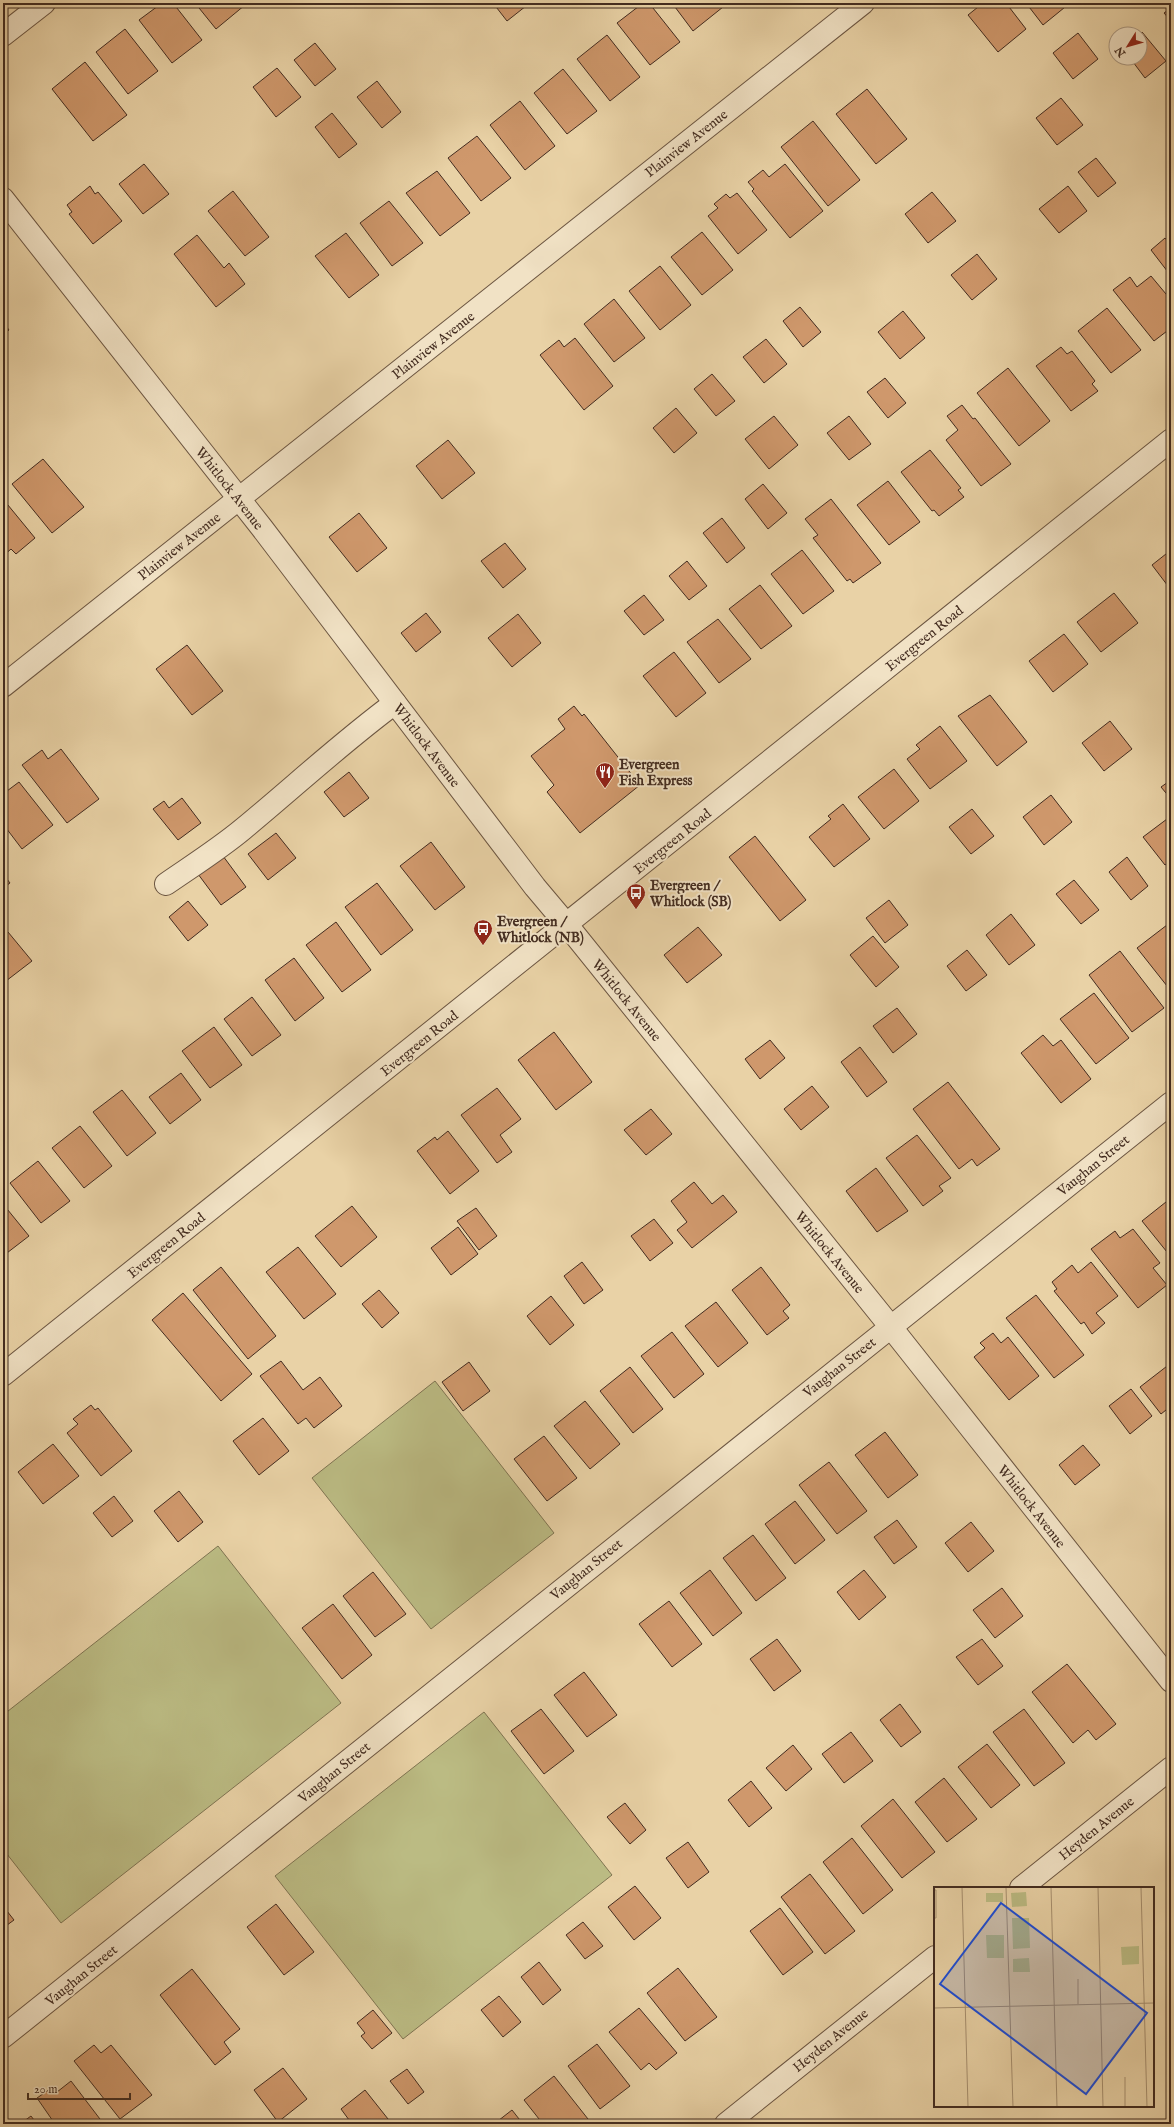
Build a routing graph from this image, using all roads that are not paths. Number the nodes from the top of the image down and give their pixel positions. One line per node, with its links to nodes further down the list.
1 (44, 3): 3 (street)
2 (863, 3): 6 (street, Plainview Avenue)
3 (3, 35)
4 (3, 199): 6 (street, Whitlock Avenue)
5 (1171, 440): 10 (street, Evergreen Road)
6 (239, 498): 7 (street, Plainview Avenue); 8 (street, Whitlock Avenue)
7 (3, 686)
8 (395, 703): 9 (street); 10 (street, Whitlock Avenue)
9 (166, 884)
10 (567, 925): 12 (street, Whitlock Avenue); 13 (street, Evergreen Road)
11 (1171, 1103): 12 (street, Vaughan Street)
12 (890, 1326): 14 (street, Whitlock Avenue); 18 (street, Vaughan Street)
13 (3, 1376)
14 (1171, 1681)
15 (1171, 1768): 16 (street, Heyden Avenue)
16 (1022, 1887)
17 (934, 1958): 19 (street, Heyden Avenue)
18 (3, 2037)
19 (726, 2124)

